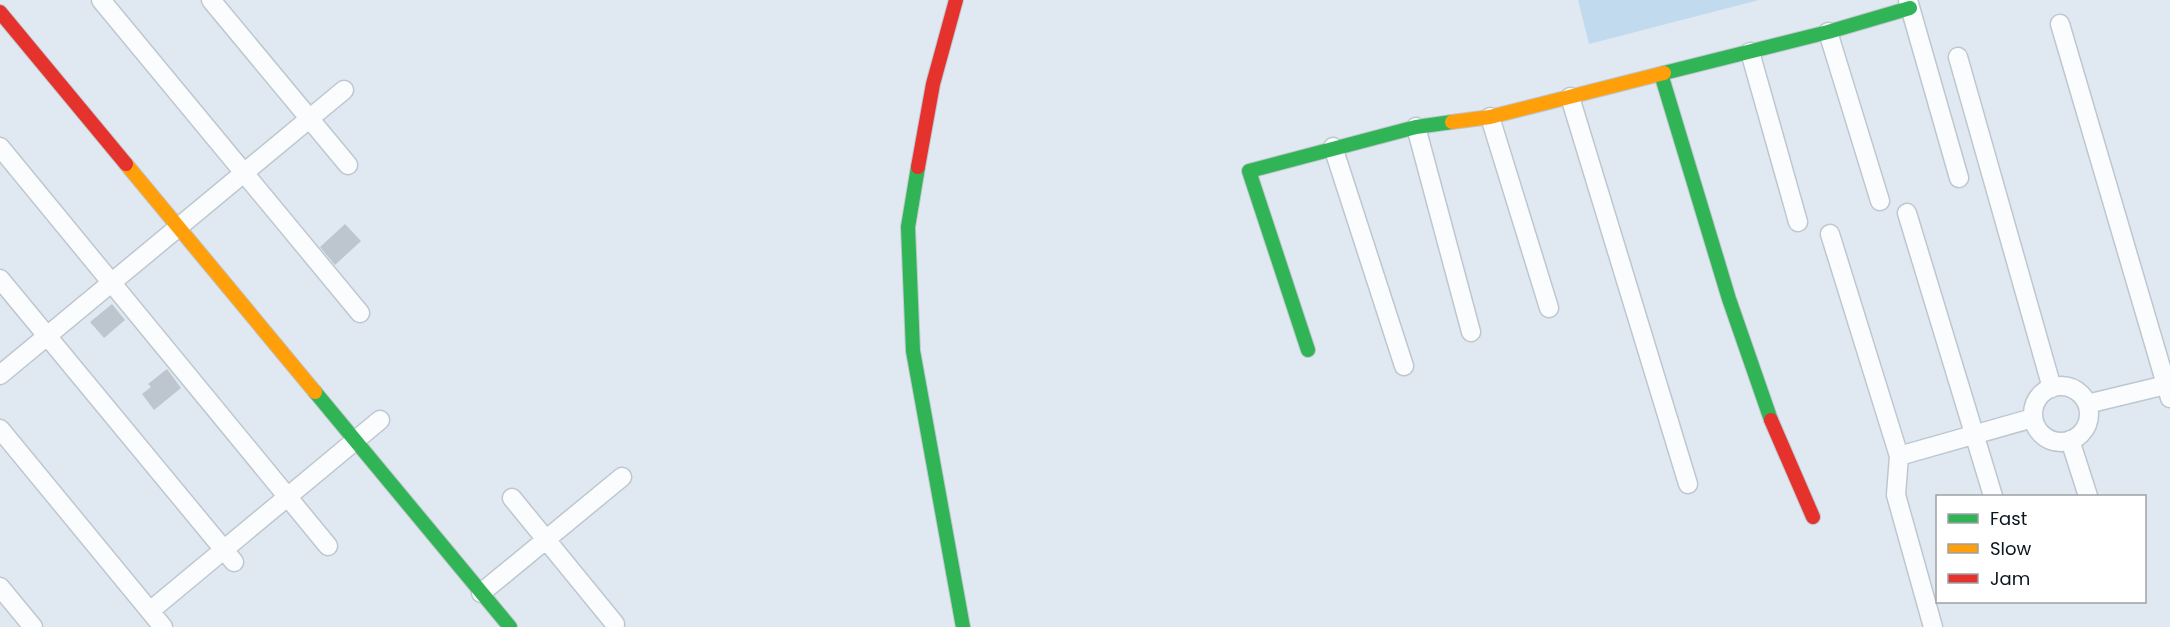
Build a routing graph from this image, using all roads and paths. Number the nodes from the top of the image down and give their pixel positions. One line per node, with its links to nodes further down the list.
1 (101, 0): 19 (street)
2 (211, 0): 14 (street)
3 (956, 0): 62 (street)
4 (1909, 4): 7 (street); 20 (street)
5 (0, 12): 24 (street)
6 (2060, 24): 36 (street)
7 (1828, 32): 8 (street); 21 (street)
8 (1750, 52): 10 (street); 23 (street)
9 (1958, 57): 35 (street)
10 (1661, 74): 12 (street); 51 (street)
11 (344, 90): 14 (street)
12 (1570, 97): 13 (street); 46 (street)
13 (1490, 117): 15 (street); 28 (street)
14 (309, 119): 18 (street); 19 (street)
15 (1416, 128): 17 (street); 30 (street)
16 (0, 147): 27 (street)
17 (1334, 147): 32 (street); 33 (street)
18 (348, 165)
19 (244, 173): 24 (street); 29 (street)
20 (1959, 178)
21 (1880, 201)
22 (1907, 213): 41 (street)
23 (1798, 222)
24 (178, 227): 27 (street); 43 (street)
25 (1830, 234): 44 (street)
26 (0, 279): 31 (street)
27 (111, 283): 31 (street); 49 (street)
28 (1549, 308)
29 (360, 313)
30 (1471, 332)
31 (47, 336): 34 (street); 54 (street)
32 (1308, 350)
33 (1404, 366)
34 (0, 375)
35 (2052, 388): 37 (street); 38 (street)
36 (2169, 389): 37 (street)
37 (2087, 404): 42 (street)
38 (2033, 418): 41 (street); 42 (street)
39 (380, 420): 43 (street)
40 (0, 429): 57 (street)
41 (1974, 435): 44 (street); 47 (street)
42 (2070, 440): 48 (street)
43 (356, 441): 49 (street); 56 (street)
44 (1899, 456): 63 (street)
45 (622, 477): 52 (street)
46 (1688, 484)
47 (1993, 495)
48 (2088, 495)
49 (288, 497): 53 (street); 54 (street)
50 (512, 498): 52 (street)
51 (1813, 517)
52 (546, 540): 56 (street); 58 (street)
53 (328, 546)
54 (229, 556): 57 (street)
55 (0, 587): 59 (street)
56 (481, 593): 61 (street)
57 (150, 611): 60 (street)
58 (615, 624)
59 (33, 627)
60 (163, 627)
61 (510, 627)
62 (963, 627)
63 (1933, 627)

